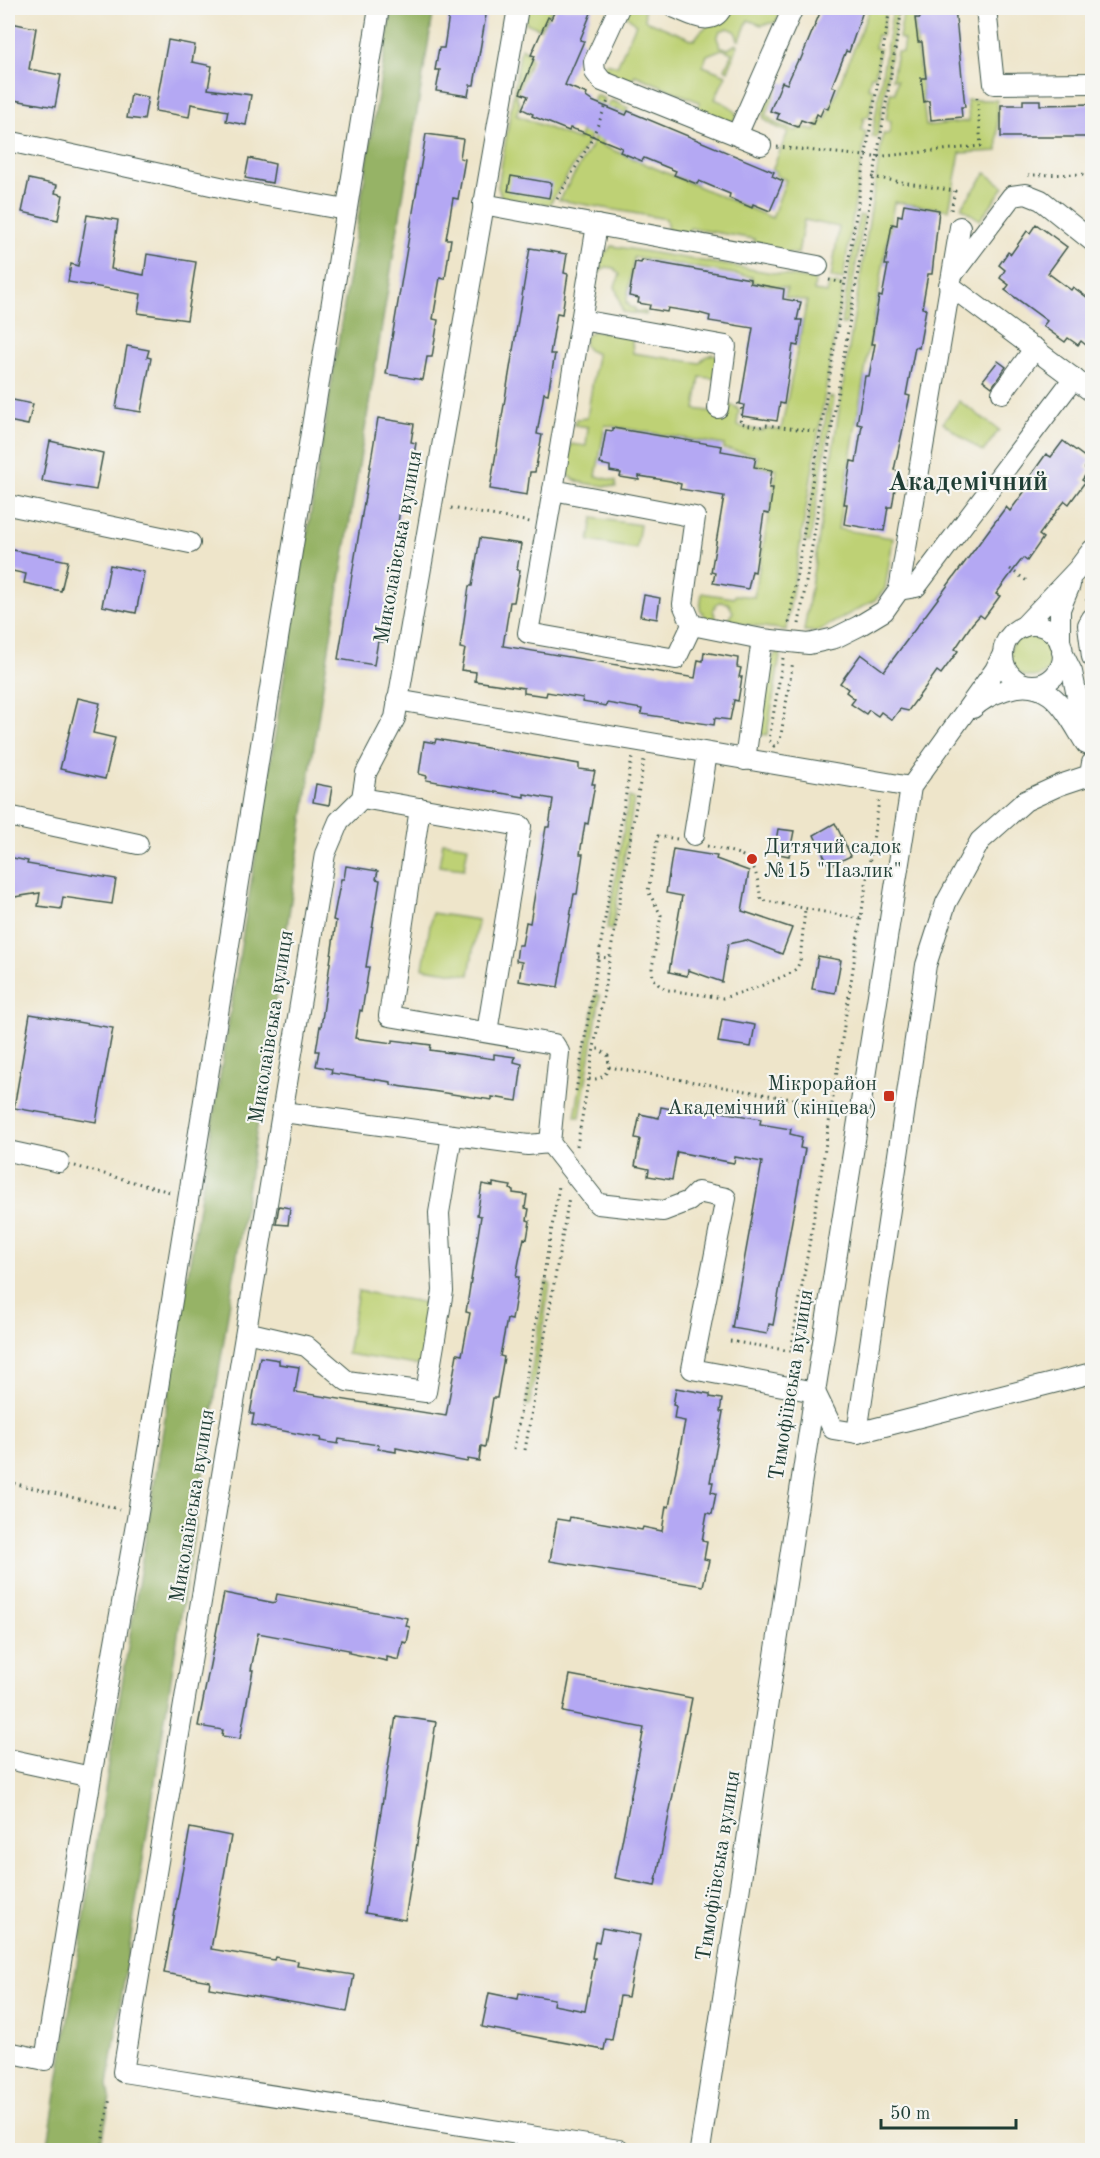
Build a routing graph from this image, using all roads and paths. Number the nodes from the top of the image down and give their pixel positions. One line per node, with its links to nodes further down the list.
1 (379, 8): 20 (street)
2 (518, 8): 19 (street, Миколаївська вулиця)
3 (619, 8): 12 (street)
4 (675, 8): 5 (street)
5 (722, 8)
6 (793, 8): 13 (street)
7 (890, 8): 16 (path)
8 (902, 8): 17 (path)
9 (986, 8): 11 (street)
10 (1092, 83): 11 (street)
11 (994, 84): 17 (path)
12 (614, 86): 13 (street); 21 (path)
13 (737, 135): 15 (street)
14 (8, 141): 20 (street)
15 (761, 145): 16 (path)
16 (866, 157): 17 (path); 34 (path)
17 (875, 157): 18 (path)
18 (872, 177): 23 (path); 47 (path)
19 (483, 204): 21 (street); 37 (street, Миколаївська вулиця)
20 (346, 210): 84 (street)
21 (546, 216): 22 (street)
22 (597, 225): 25 (street); 27 (street)
23 (960, 227): 26 (street)
24 (1092, 241): 26 (street)
25 (818, 266)
26 (950, 280): 28 (street); 44 (street)
27 (581, 320): 30 (street); 35 (street)
28 (1035, 348): 29 (street); 32 (street)
29 (1074, 378): 31 (street); 44 (street)
30 (722, 387): 33 (street); 34 (path)
31 (1092, 392)
32 (1002, 393)
33 (718, 408)
34 (820, 432): 49 (path)
35 (553, 490): 38 (street); 46 (street)
36 (8, 505): 39 (street)
37 (431, 505): 38 (path); 55 (street, Миколаївська вулиця)
38 (547, 524): 46 (street)
39 (190, 543)
40 (1092, 550): 42 (street)
41 (1010, 568): 43 (path)
42 (1077, 570): 48 (street); 51 (street)
43 (1027, 581)
44 (899, 591): 50 (street)
45 (1092, 618): 53 (street)
46 (692, 625): 50 (street)
47 (799, 626)
48 (1023, 627): 51 (street); 52 (street)
49 (792, 631)
50 (762, 639): 59 (street)
51 (1061, 647): 54 (street); 60 (street)
52 (1003, 654): 54 (street); 56 (street, Тимофіївська вулиця)
53 (1092, 657)
54 (1029, 685): 56 (street); 60 (street)
55 (397, 700): 58 (street); 63 (street, Миколаївська вулиця)
56 (954, 728): 61 (street, Тимофіївська вулиця)
57 (774, 746): 57 (path)
58 (707, 753): 59 (street); 66 (street)
59 (744, 760): 61 (street)
60 (1090, 768): 89 (street)
61 (911, 787): 88 (street, Тимофіївська вулиця)
62 (876, 796): 69 (path)
63 (362, 798): 64 (street); 78 (street, Миколаївська вулиця)
64 (420, 808): 72 (street); 72 (street)
65 (8, 816): 67 (street)
66 (692, 840): 68 (path); 68 (path)
67 (138, 843)
68 (805, 909): 69 (path)
69 (861, 919): 77 (path)
70 (598, 957): 71 (path); 71 (path); 76 (path)
71 (610, 958): 73 (path)
72 (487, 1032): 80 (street)
73 (594, 1048): 74 (path); 75 (path)
74 (609, 1067): 75 (path); 77 (path)
75 (589, 1079): 83 (path)
76 (575, 1094)
77 (832, 1106): 86 (path)
78 (283, 1112): 79 (street); 85 (street, Миколаївська вулиця)
79 (452, 1135): 80 (street); 85 (street)
80 (550, 1143): 83 (street)
81 (8, 1151): 82 (street)
82 (59, 1162): 84 (path)
83 (568, 1166): 88 (street); 90 (path); 91 (path)
84 (188, 1197): 93 (street)
85 (246, 1332): 99 (street, Миколаївська вулиця)
86 (730, 1341)
87 (1092, 1373): 89 (street)
88 (815, 1392): 89 (street); 100 (street, Тимофіївська вулиця)
89 (857, 1433)
90 (514, 1449)
91 (525, 1450)
92 (8, 1482): 93 (path)
93 (137, 1519): 95 (street)
94 (8, 1759): 95 (street)
95 (91, 1777): 96 (street)
96 (8, 2052)
97 (110, 2097): 98 (path)
98 (101, 2151)
99 (619, 2151)
100 (700, 2151)

